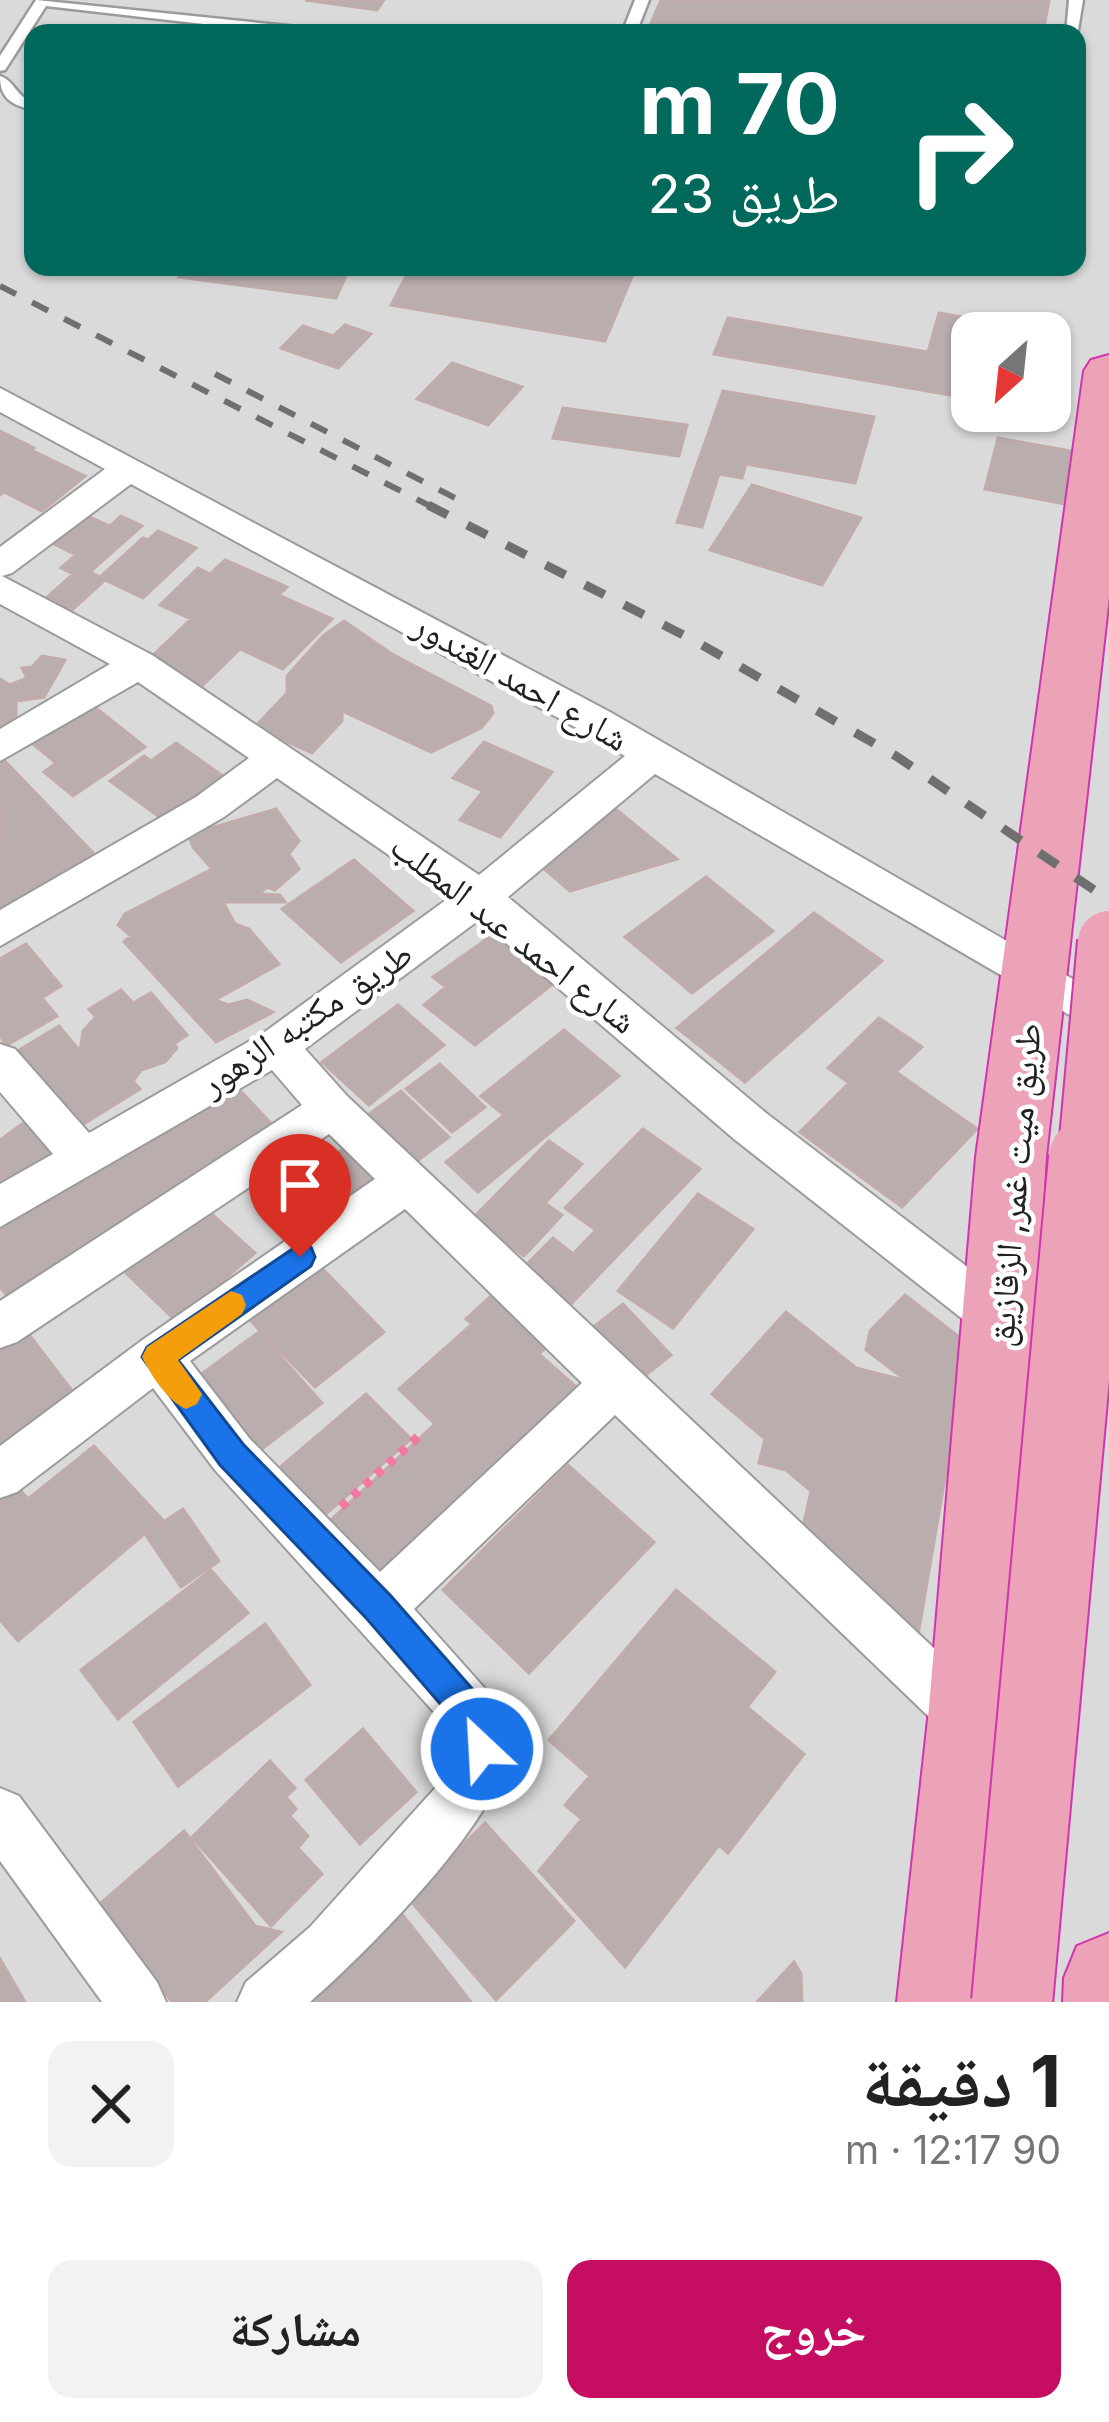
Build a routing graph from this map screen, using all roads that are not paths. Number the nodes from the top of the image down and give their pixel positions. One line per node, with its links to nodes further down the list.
1 (42, 1): 2 (lane)
2 (240, 24)
3 (24, 29): 4 (lane)
4 (0, 67)
5 (0, 80): 6 (lane)
6 (24, 103)
7 (1109, 371): 19 (highway, طريق ميت غمر, الزقازيق)
8 (0, 398): 9 (street, شارع احمد الغندور)
9 (128, 469): 10 (street); 14 (street, شارع احمد الغندور)
10 (0, 565)
11 (0, 588): 12 (street, شارع احمد عبد المطلب)
12 (140, 664): 13 (street); 15 (street, شارع احمد عبد المطلب)
13 (0, 747)
14 (650, 756): 16 (street, طريق مكتبه الزهور); 19 (street, شارع احمد الغندور)
15 (276, 760): 16 (street, شارع احمد عبد المطلب); 17 (street)
16 (480, 897): 21 (street, طريق مكتبه الزهور); 27 (street, شارع احمد عبد المطلب)
17 (0, 930)
18 (1109, 942): 39 (highway, طريق ميت غمر, الزقازيق, bridge)
19 (1034, 979): 20 (street, شارع احمد الغندور); 27 (highway, طريق ميت غمر, الزقازيق)
20 (1109, 1022)
21 (277, 1046): 23 (street); 24 (street, طريق مكتبه الزهور)
22 (0, 1062): 24 (street)
23 (332, 1108): 25 (street); 28 (street)
24 (83, 1157): 26 (street, طريق مكتبه الزهور)
25 (407, 1182): 29 (street); 30 (street)
26 (0, 1207)
27 (1000, 1319): 33 (highway, طريق ميت غمر, الزقازيق)
28 (0, 1327)
29 (158, 1357): 31 (street); 32 (street)
30 (615, 1383): 32 (street); 33 (street)
31 (0, 1475)
32 (379, 1608): 37 (street)
33 (970, 1719): 38 (highway, طريق ميت غمر, الزقازيق)
34 (0, 1815): 36 (street)
35 (1109, 1978): 40 (highway)
36 (137, 2002)
37 (266, 2002)
38 (942, 2002)
39 (1012, 2002)
40 (1108, 2002)

